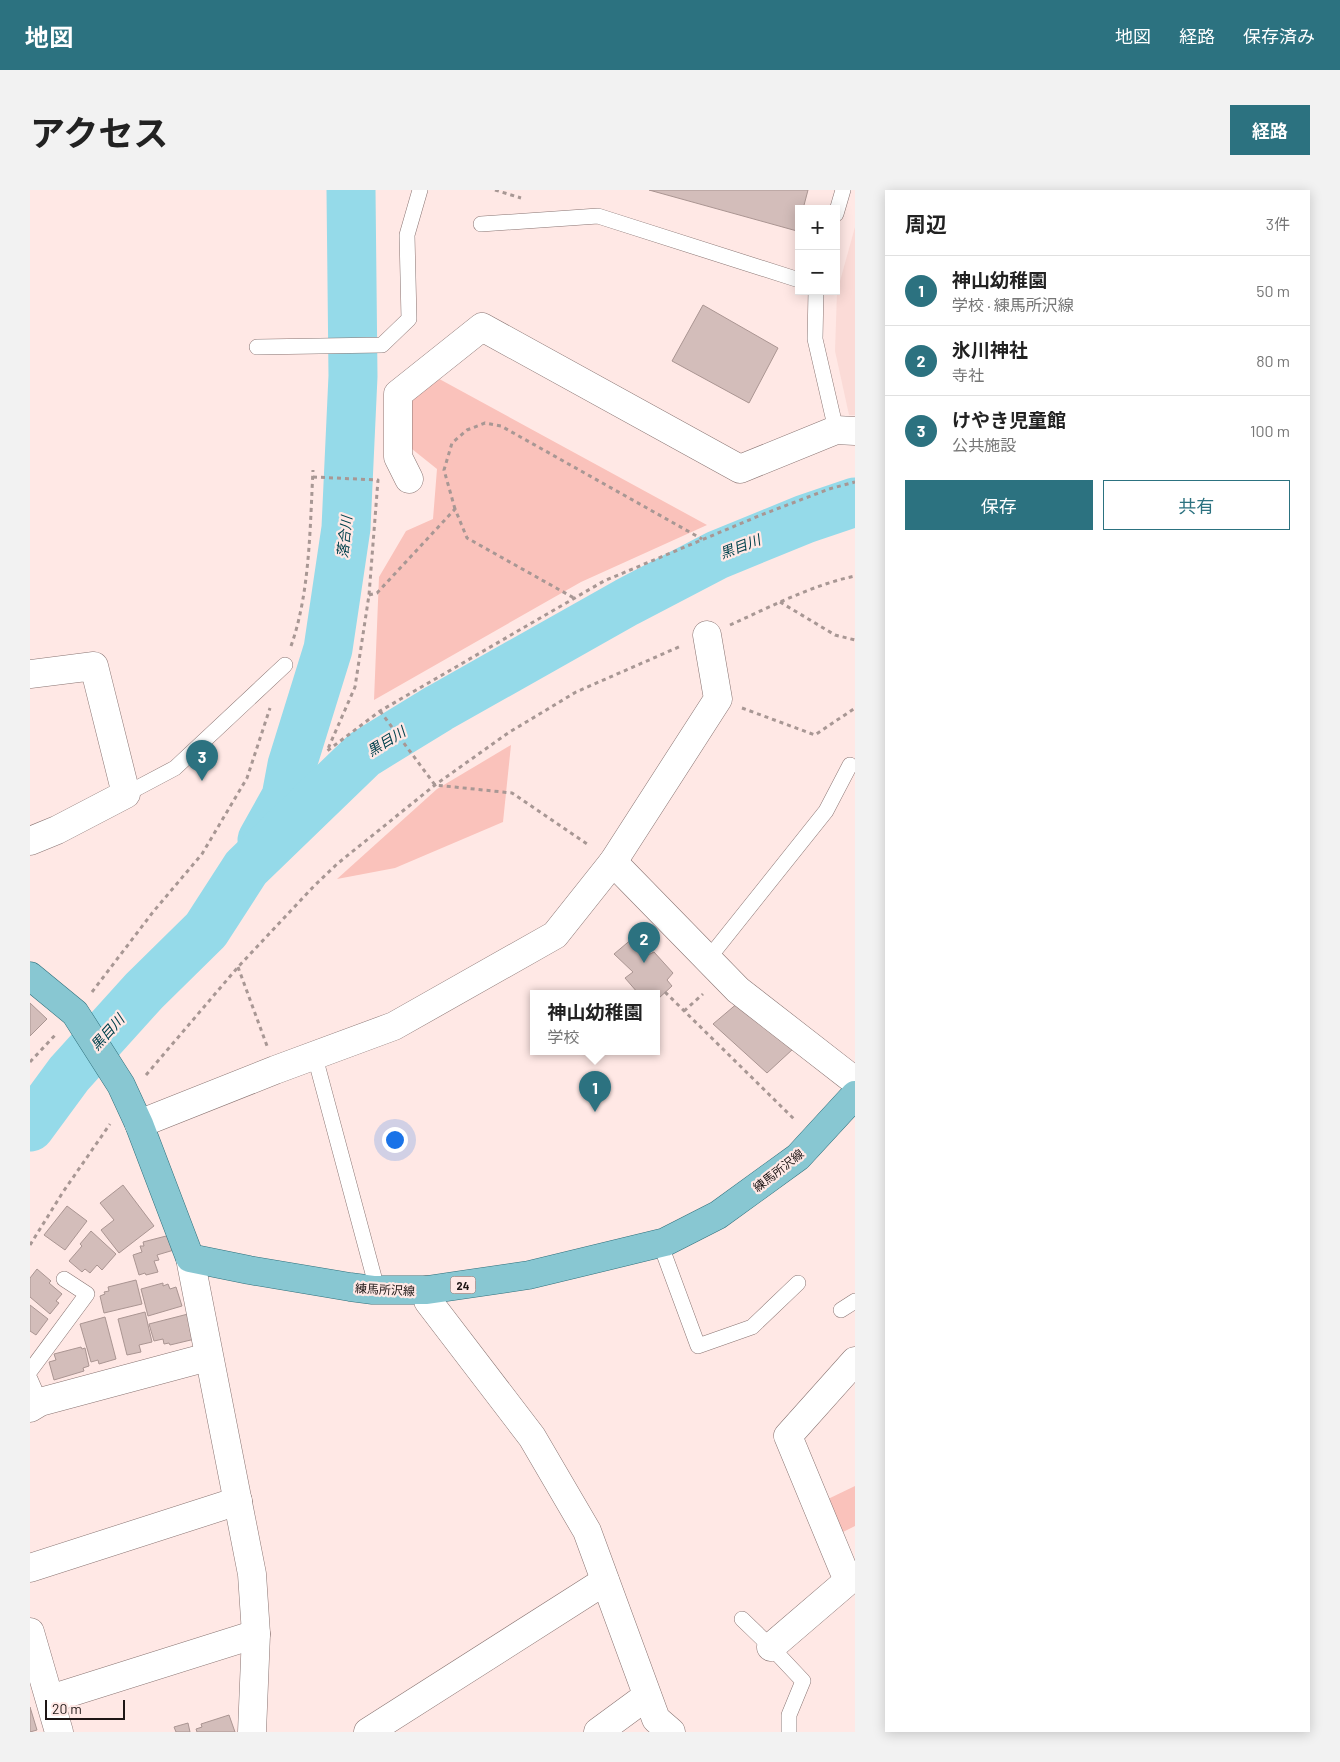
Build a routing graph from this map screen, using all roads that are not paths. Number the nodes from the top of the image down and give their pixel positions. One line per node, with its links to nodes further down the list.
1 (420, 190): 7 (lane)
2 (843, 190): 3 (lane)
3 (839, 205)
4 (481, 224): 5 (lane)
5 (795, 279)
6 (816, 295): 8 (lane)
7 (257, 347)
8 (846, 430): 9 (street)
9 (409, 479)
10 (708, 634): 16 (street)
11 (285, 665): 14 (lane)
12 (30, 674): 14 (street)
13 (850, 765): 17 (lane)
14 (126, 794): 15 (street)
15 (30, 841)
16 (613, 862): 17 (street); 19 (street)
17 (708, 959): 20 (street)
18 (30, 976): 22 (main road)
19 (315, 1056): 22 (street); 27 (lane)
20 (855, 1081)
21 (855, 1095): 23 (main road, 練馬所沢線 / 24)
22 (139, 1124): 24 (main road)
23 (660, 1243): 26 (lane); 28 (main road, 練馬所沢線 / 24)
24 (190, 1258): 27 (main road, 練馬所沢線 / 24); 31 (street)
25 (64, 1279): 33 (lane)
26 (798, 1283)
27 (373, 1290): 28 (main road, 練馬所沢線 / 24)
28 (427, 1290): 37 (street)
29 (855, 1302): 30 (lane)
30 (842, 1310)
31 (208, 1356): 34 (street); 35 (street)
32 (855, 1361): 41 (street)
33 (30, 1371)
34 (33, 1396)
35 (238, 1501): 36 (street); 40 (street)
36 (30, 1568)
37 (605, 1580): 42 (street); 46 (street)
38 (742, 1618): 41 (lane)
39 (30, 1632): 43 (street)
40 (256, 1634): 43 (street); 45 (street)
41 (772, 1647): 49 (lane)
42 (647, 1696): 47 (street); 48 (street)
43 (50, 1700): 44 (street)
44 (60, 1732)
45 (252, 1732)
46 (368, 1732)
47 (598, 1732)
48 (671, 1732)
49 (789, 1732)

